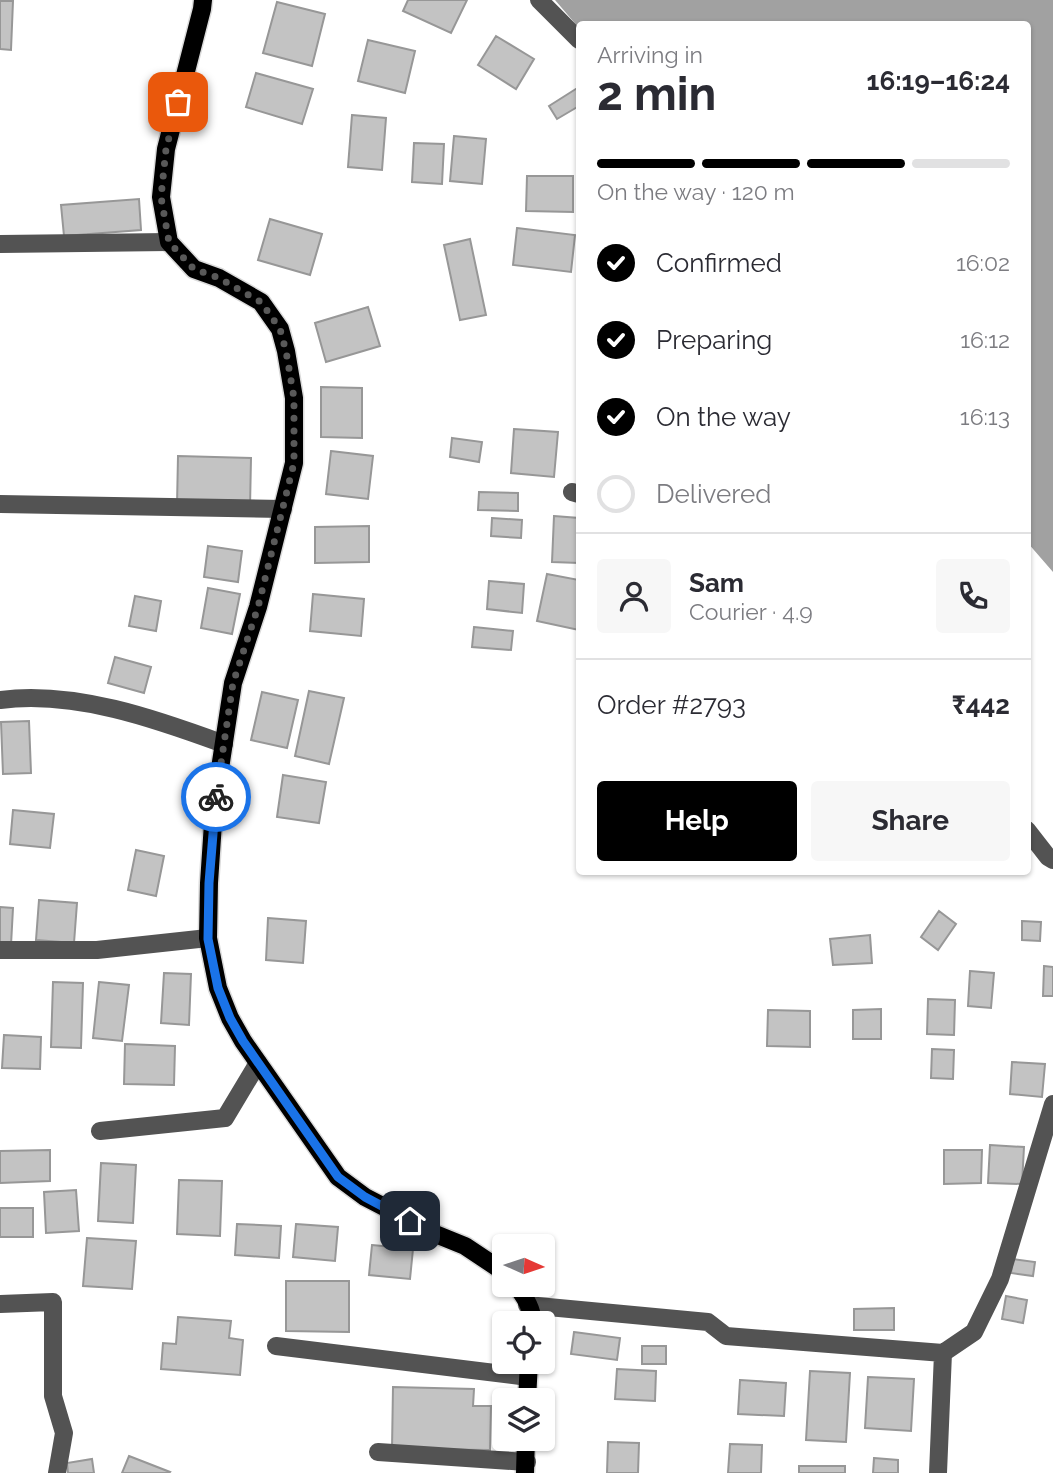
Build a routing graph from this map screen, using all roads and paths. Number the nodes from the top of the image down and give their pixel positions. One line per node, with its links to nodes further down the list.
1 (203, 0): 4 (main road)
2 (539, 0): 3 (street)
3 (576, 37)
4 (169, 242): 5 (street); 7 (main road)
5 (0, 244)
6 (0, 504): 7 (street)
7 (284, 509): 9 (main road)
8 (0, 700): 9 (street)
9 (224, 744): 12 (main road)
10 (1031, 835): 11 (street)
11 (1053, 860)
12 (208, 939): 13 (street); 14 (main road)
13 (0, 950)
14 (258, 1063): 16 (street); 17 (main road)
15 (1053, 1104): 23 (street)
16 (100, 1131)
17 (492, 1264)
18 (522, 1297): 20 (main road)
19 (0, 1304): 27 (street)
20 (527, 1305): 21 (main road); 23 (street)
21 (530, 1311)
22 (276, 1346): 24 (street)
23 (943, 1353): 28 (street)
24 (492, 1366)
25 (377, 1452): 26 (street)
26 (526, 1467)
27 (57, 1473)
28 (938, 1473)

